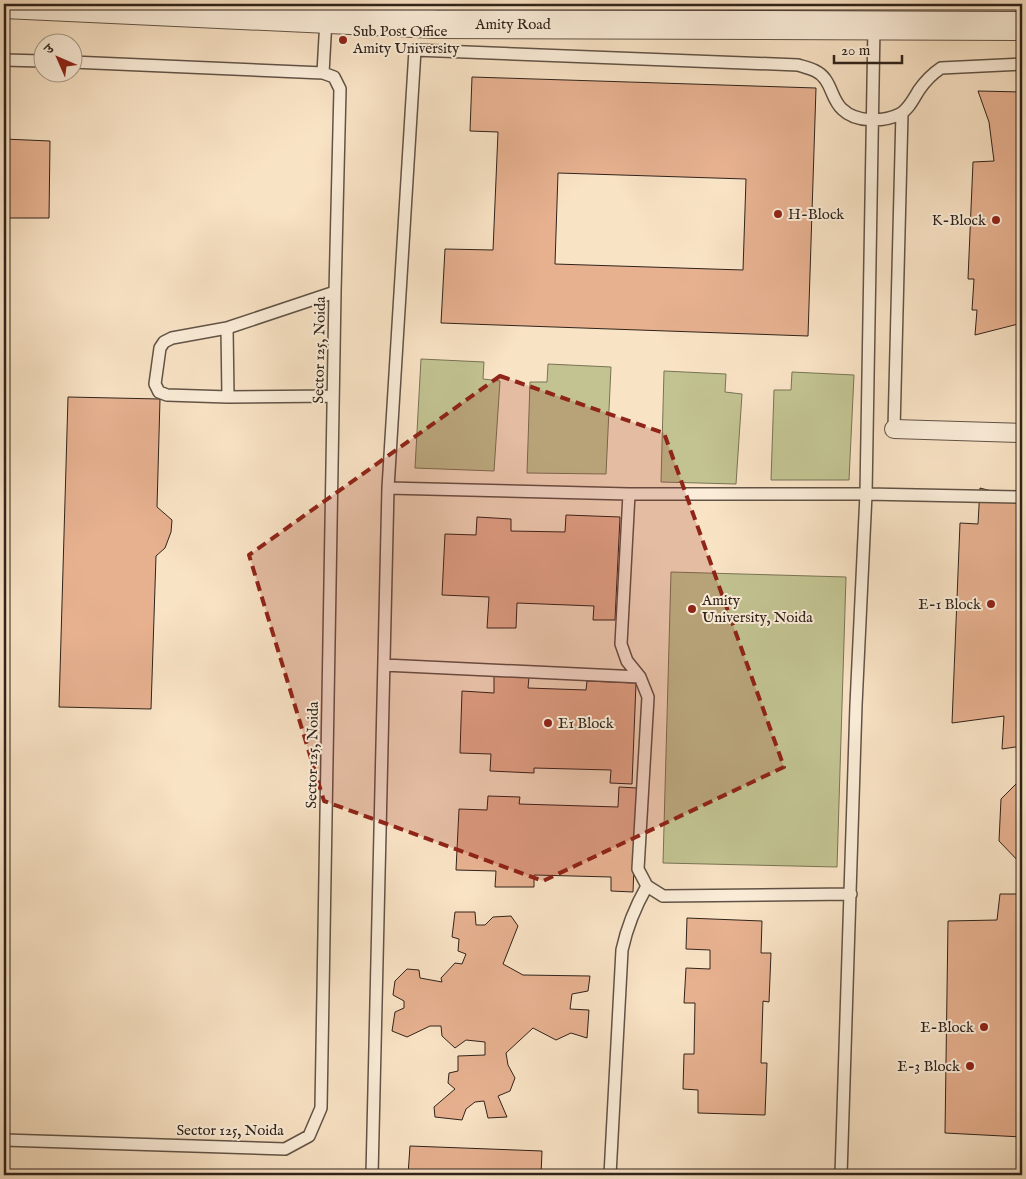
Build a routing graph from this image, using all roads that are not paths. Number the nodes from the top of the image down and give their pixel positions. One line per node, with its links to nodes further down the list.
1 (4, 4): 2 (street, Amity Road)
2 (326, 19): 3 (street, Amity Road); 11 (lane)
3 (416, 23): 4 (street, Amity Road); 6 (lane)
4 (874, 26): 5 (street, Amity Road); 13 (lane)
5 (1022, 26)
6 (415, 50): 13 (lane); 20 (lane)
7 (4, 60): 8 (lane)
8 (32, 61)
9 (82, 62): 11 (lane)
10 (1022, 64): 12 (lane)
11 (323, 72): 14 (lane, Sector 125, Noida)
12 (902, 113): 13 (lane); 18 (lane)
13 (872, 120): 22 (lane)
14 (334, 292): 15 (lane); 17 (lane, Sector 125, Noida)
15 (227, 328): 16 (lane); 16 (lane)
16 (228, 396): 17 (lane)
17 (333, 396): 28 (lane, Sector 125, Noida)
18 (894, 429): 19 (street)
19 (1022, 433)
20 (388, 488): 21 (lane); 24 (lane)
21 (629, 494): 22 (lane); 25 (lane)
22 (866, 494): 23 (lane); 27 (lane)
23 (1022, 497)
24 (384, 665): 25 (lane); 29 (lane)
25 (640, 677): 26 (lane)
26 (647, 886): 27 (lane); 30 (lane)
27 (851, 894): 31 (lane)
28 (4, 1140)
29 (372, 1175)
30 (610, 1175)
31 (841, 1175)

